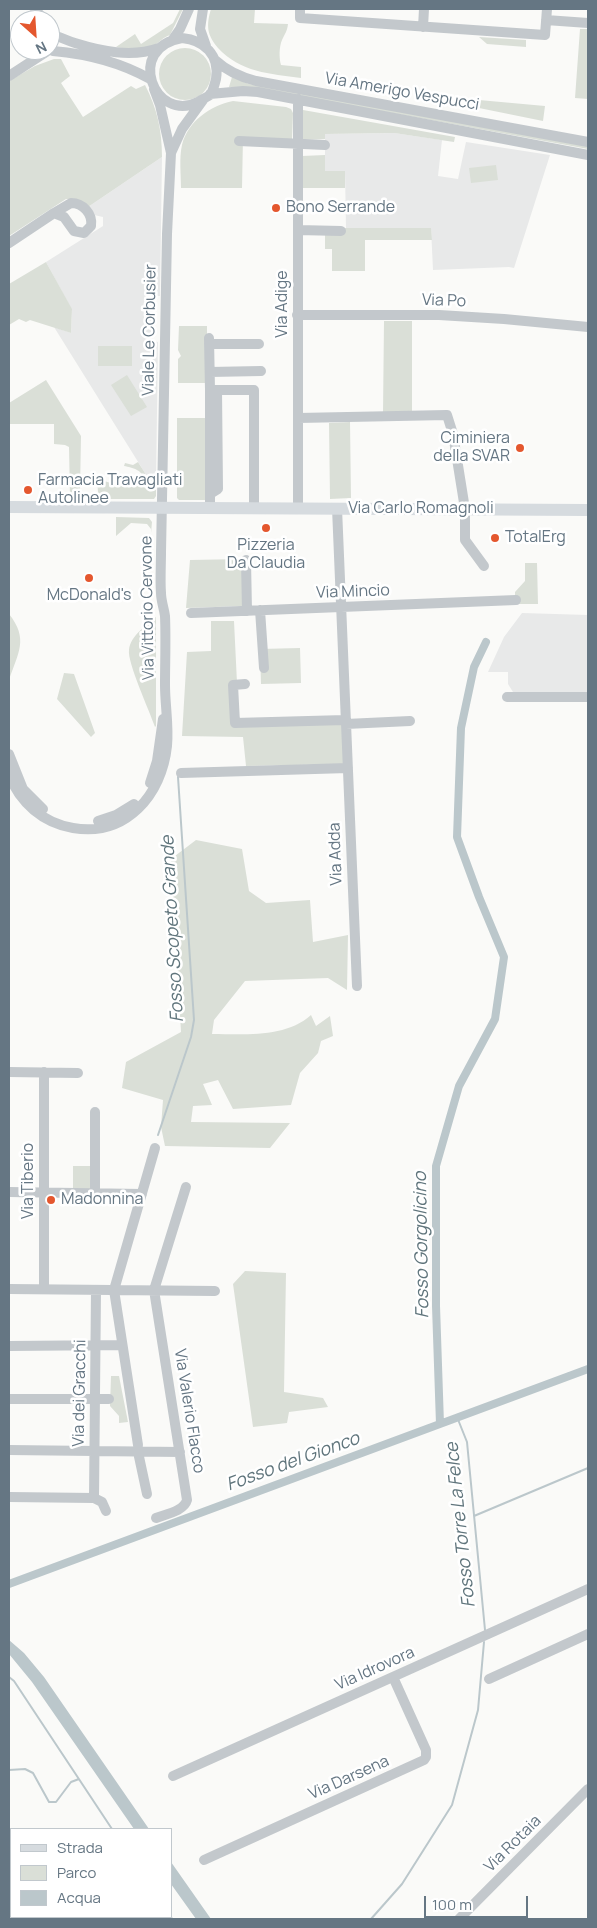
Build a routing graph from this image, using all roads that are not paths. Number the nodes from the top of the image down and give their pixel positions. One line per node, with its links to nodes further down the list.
1 (190, 9): 10 (street)
2 (203, 9): 11 (street)
3 (424, 9): 8 (street)
4 (547, 9): 6 (street)
5 (300, 14): 8 (street)
6 (546, 20): 7 (street); 8 (street)
7 (588, 23)
8 (423, 27)
9 (60, 36): 12 (street)
10 (173, 39): 11 (street); 12 (street)
11 (206, 47): 15 (street)
12 (158, 48): 17 (street)
13 (60, 53): 17 (street)
14 (33, 60): 16 (street)
15 (215, 60): 18 (street); 21 (street, Via Amerigo Vespucci)
16 (9, 76)
17 (152, 84): 18 (street); 24 (street, Viale Le Corbusier)
18 (207, 96): 19 (street, Via Amerigo Vespucci); 24 (street, Viale Le Corbusier)
19 (298, 99): 22 (street, Via Adige); 25 (street, Via Amerigo Vespucci)
20 (239, 141): 22 (street)
21 (588, 142)
22 (298, 144): 23 (street); 27 (street, Via Adige)
23 (325, 145)
24 (171, 153): 38 (street, Viale Le Corbusier)
25 (588, 155)
26 (54, 213): 29 (street)
27 (298, 230): 28 (street); 30 (street, Via Adige)
28 (341, 231)
29 (9, 242)
30 (297, 315): 31 (street, Via Po); 36 (street, Via Adige)
31 (588, 327)
32 (259, 344): 33 (street)
33 (210, 372): 34 (street); 35 (street)
34 (261, 372)
35 (213, 390): 39 (street); 40 (street)
36 (298, 418): 41 (street, Via Adige); 43 (street)
37 (9, 507): 38 (main road, Via Carlo Romagnoli)
38 (162, 507): 39 (main road, Via Carlo Romagnoli); 56 (street, Via Vittorio Cervone)
39 (210, 508): 40 (main road, Via Carlo Romagnoli)
40 (254, 508): 41 (main road, Via Carlo Romagnoli)
41 (298, 508): 42 (main road, Via Carlo Romagnoli)
42 (337, 508): 43 (main road, Via Carlo Romagnoli); 48 (street, Via Adda)
43 (464, 509): 44 (main road, Via Carlo Romagnoli); 46 (street)
44 (588, 510)
45 (246, 560): 50 (street)
46 (484, 566)
47 (516, 600): 48 (street, Via Mincio)
48 (341, 607): 49 (street, Via Mincio); 58 (street, Via Adda)
49 (260, 610): 50 (street, Via Mincio); 52 (street)
50 (248, 611): 51 (street, Via Mincio)
51 (191, 613)
52 (264, 668)
53 (245, 684): 58 (street)
54 (507, 697): 55 (street)
55 (588, 697)
56 (165, 708): 59 (street, Via Vittorio Cervone); 62 (street, Via Vittorio Cervone)
57 (410, 721): 58 (street)
58 (346, 722): 60 (street, Via Adda)
59 (9, 754)
60 (348, 768): 61 (street); 63 (street, Via Adda)
61 (182, 773)
62 (9, 775)
63 (357, 986)
64 (9, 1072): 65 (street)
65 (44, 1072): 66 (street); 71 (street, Via Tiberio)
66 (78, 1073)
67 (95, 1112): 72 (street)
68 (155, 1148): 73 (street)
69 (186, 1187): 78 (street)
70 (9, 1192): 71 (street)
71 (44, 1192): 72 (street); 75 (street, Via Tiberio)
72 (94, 1193): 73 (street)
73 (142, 1194): 77 (street)
74 (9, 1288): 75 (street)
75 (44, 1289): 76 (street)
76 (96, 1290): 77 (street); 80 (street, Via dei Gracchi)
77 (114, 1290): 78 (street); 81 (street)
78 (154, 1290): 79 (street); 89 (street, Via Valerio Flacco)
79 (215, 1291)
80 (96, 1345): 81 (street); 82 (street); 84 (street, Via dei Gracchi)
81 (122, 1345): 86 (street)
82 (9, 1346)
83 (9, 1399): 84 (street)
84 (95, 1399): 85 (street); 88 (street, Via dei Gracchi)
85 (109, 1399)
86 (138, 1448): 88 (street); 89 (street); 90 (street)
87 (9, 1450): 88 (street)
88 (95, 1451): 92 (street, Via dei Gracchi)
89 (180, 1452): 94 (street, Via Valerio Flacco)
90 (147, 1494)
91 (9, 1497): 92 (street)
92 (94, 1498): 93 (street)
93 (106, 1511)
94 (156, 1518)
95 (588, 1589): 97 (street, Via Idrovora)
96 (588, 1634): 98 (street)
97 (394, 1677): 99 (street, Via Idrovora); 101 (street, Via Darsena)
98 (489, 1679)
99 (173, 1776)
100 (588, 1789): 102 (street, Via Rotaia)
101 (204, 1860)
102 (459, 1919)

